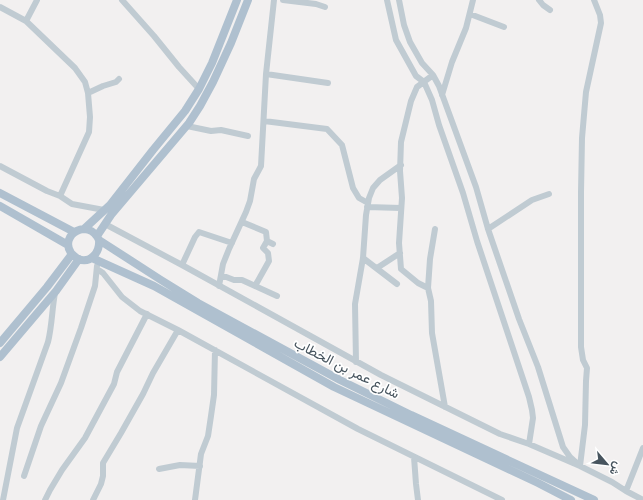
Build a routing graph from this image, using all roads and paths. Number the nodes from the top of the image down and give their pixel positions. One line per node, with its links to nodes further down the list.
1 (37, 0): 17 (street)
2 (122, 0): 26 (street)
3 (237, 0): 26 (main road)
4 (248, 0): 30 (main road)
5 (274, 0): 21 (street)
6 (283, 0): 12 (street)
7 (387, 0): 20 (street)
8 (399, 0): 19 (street)
9 (473, 0): 16 (street)
10 (539, 0): 15 (street)
11 (594, 0): 77 (street)
12 (317, 2): 14 (street)
13 (0, 7): 17 (street)
14 (325, 7)
15 (550, 10)
16 (470, 14): 18 (street); 28 (street)
17 (26, 20): 27 (street)
18 (504, 27)
19 (408, 34): 20 (street); 22 (street)
20 (396, 40): 24 (street)
21 (266, 74): 25 (street); 29 (street)
22 (433, 75): 24 (street); 28 (street)
23 (119, 79): 27 (street)
24 (424, 82): 33 (street); 73 (street)
25 (328, 83)
26 (199, 89): 40 (main road)
27 (88, 93): 36 (street)
28 (442, 95): 45 (street)
29 (264, 121): 37 (street); 41 (street)
30 (187, 126): 31 (street); 42 (main road)
31 (248, 136)
32 (0, 166): 36 (street)
33 (400, 166): 37 (street); 39 (street)
34 (0, 193): 46 (main road)
35 (548, 194): 45 (street)
36 (60, 196): 40 (street)
37 (368, 205): 39 (street); 54 (street)
38 (0, 206): 51 (main road)
39 (401, 208): 52 (street)
40 (104, 210): 43 (main road)
41 (242, 222): 48 (street); 49 (street)
42 (105, 224): 47 (main road); 57 (street)
43 (84, 228): 46 (main road); 47 (main road)
44 (435, 229): 63 (street)
45 (488, 230): 77 (street)
46 (74, 232): 51 (main road)
47 (98, 238): 56 (main road); 88 (main road, شارع عمر بن الخطاب)
48 (267, 241): 50 (street); 62 (street)
49 (232, 243): 57 (street); 59 (street)
50 (273, 244)
51 (68, 245): 53 (main road)
52 (400, 253): 58 (street); 63 (street)
53 (72, 254): 55 (main road); 68 (main road)
54 (363, 258): 58 (street); 71 (street)
55 (79, 259): 56 (main road); 64 (main road)
56 (95, 262): 66 (street); 79 (street); 87 (main road, شارع عمر بن الخطاب)
57 (182, 265): 61 (street)
58 (377, 268): 60 (street)
59 (221, 275): 61 (street); 62 (street)
60 (397, 284)
61 (218, 286): 71 (street)
62 (255, 286): 65 (street)
63 (428, 288): 72 (street)
64 (56, 291): 70 (main road); 81 (street)
65 (276, 296)
66 (147, 314): 67 (street); 82 (street)
67 (178, 330): 69 (street); 83 (street)
68 (0, 343)
69 (215, 350): 75 (street); 76 (street)
70 (0, 357)
71 (356, 362): 72 (street)
72 (445, 407): 73 (street)
73 (529, 444): 77 (street)
74 (643, 448): 80 (street)
75 (414, 457): 85 (street); 86 (street)
76 (200, 466): 78 (street); 84 (street)
77 (580, 466): 80 (street)
78 (159, 469)
79 (24, 476)
80 (626, 491): 89 (street)
81 (3, 500)
82 (44, 500)
83 (93, 500)
84 (195, 500)
85 (418, 500)
86 (502, 500)
87 (571, 500)
88 (594, 500)
89 (643, 500)

